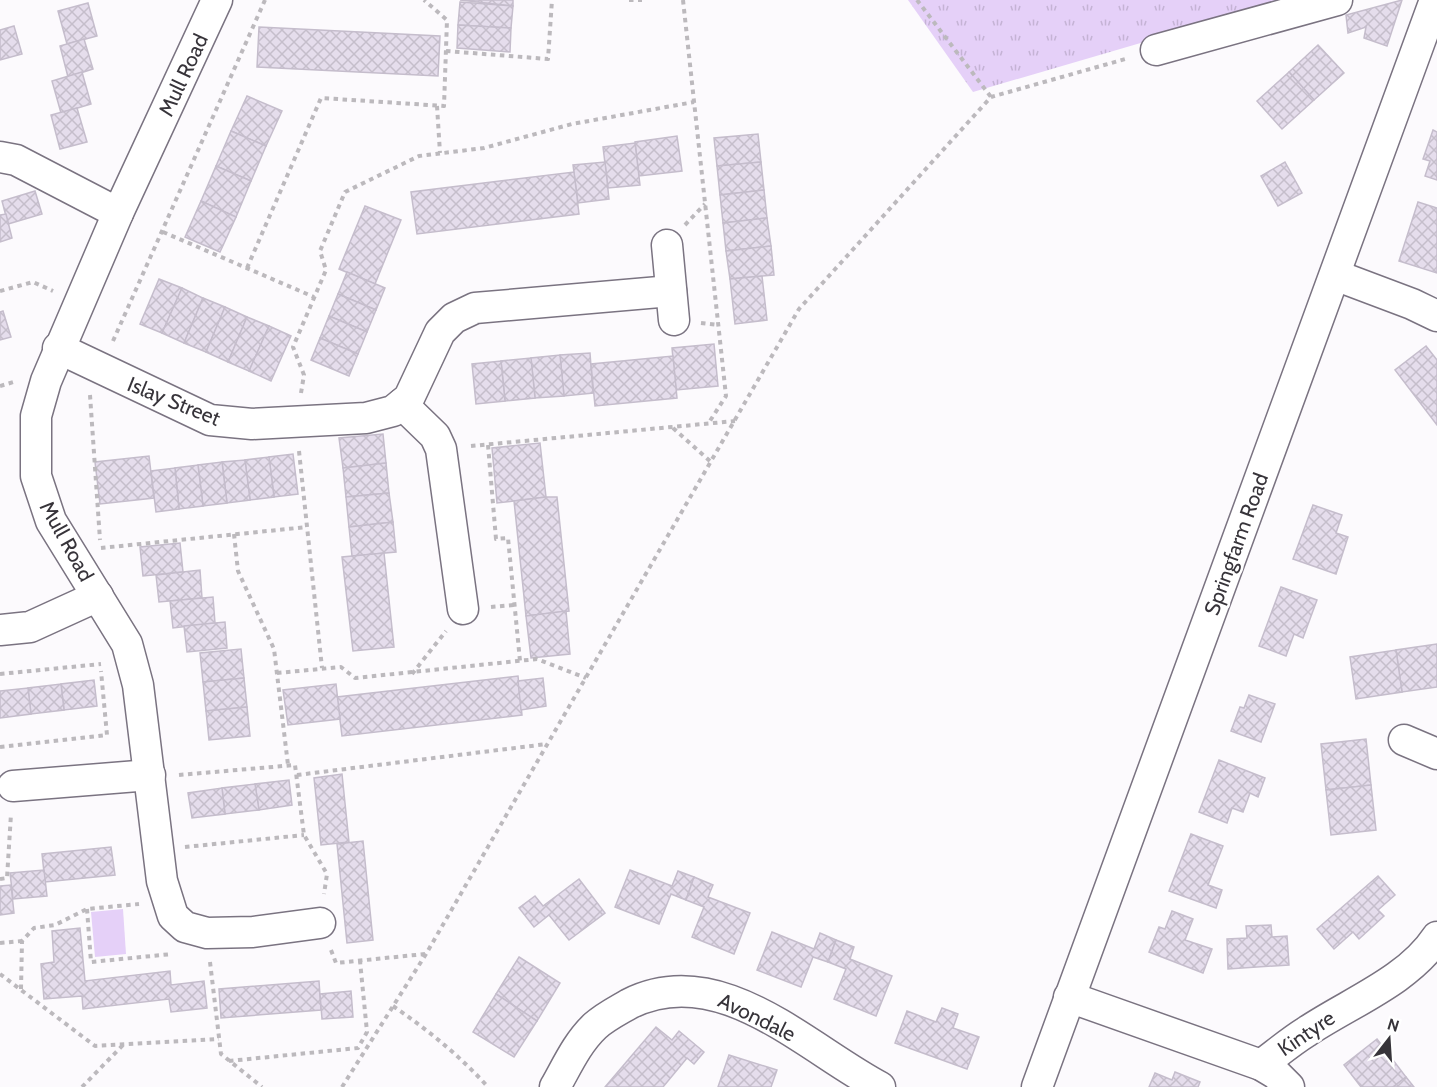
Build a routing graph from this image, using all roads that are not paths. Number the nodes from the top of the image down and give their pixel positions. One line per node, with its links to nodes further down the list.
1 (217, 0): 7 (street, Mull Road)
2 (1336, 0): 5 (street)
3 (1436, 0): 4 (street, Springfarm Road)
4 (1429, 41): 9 (street, Springfarm Road)
5 (1156, 50)
6 (0, 157): 7 (street)
7 (118, 213): 11 (street, Mull Road)
8 (667, 245): 12 (street)
9 (1335, 275): 10 (street); 22 (street, Springfarm Road)
10 (1437, 316)
11 (58, 348): 12 (street, Islay Street); 13 (street, Mull Road)
12 (402, 404): 14 (street)
13 (94, 590): 15 (street); 18 (street, Mull Road)
14 (463, 609)
15 (0, 630)
16 (1404, 740): 17 (street)
17 (1437, 754)
18 (150, 776): 19 (street); 20 (street, Mull Road)
19 (13, 786)
20 (320, 923)
21 (1437, 937): 23 (street, Kintyre)
22 (1069, 997): 23 (street, Kintyre); 26 (street, Springfarm Road)
23 (1261, 1065): 27 (street, Kintyre)
24 (555, 1087): 25 (street, Avondale)
25 (880, 1087)
26 (1037, 1087)
27 (1289, 1087)

